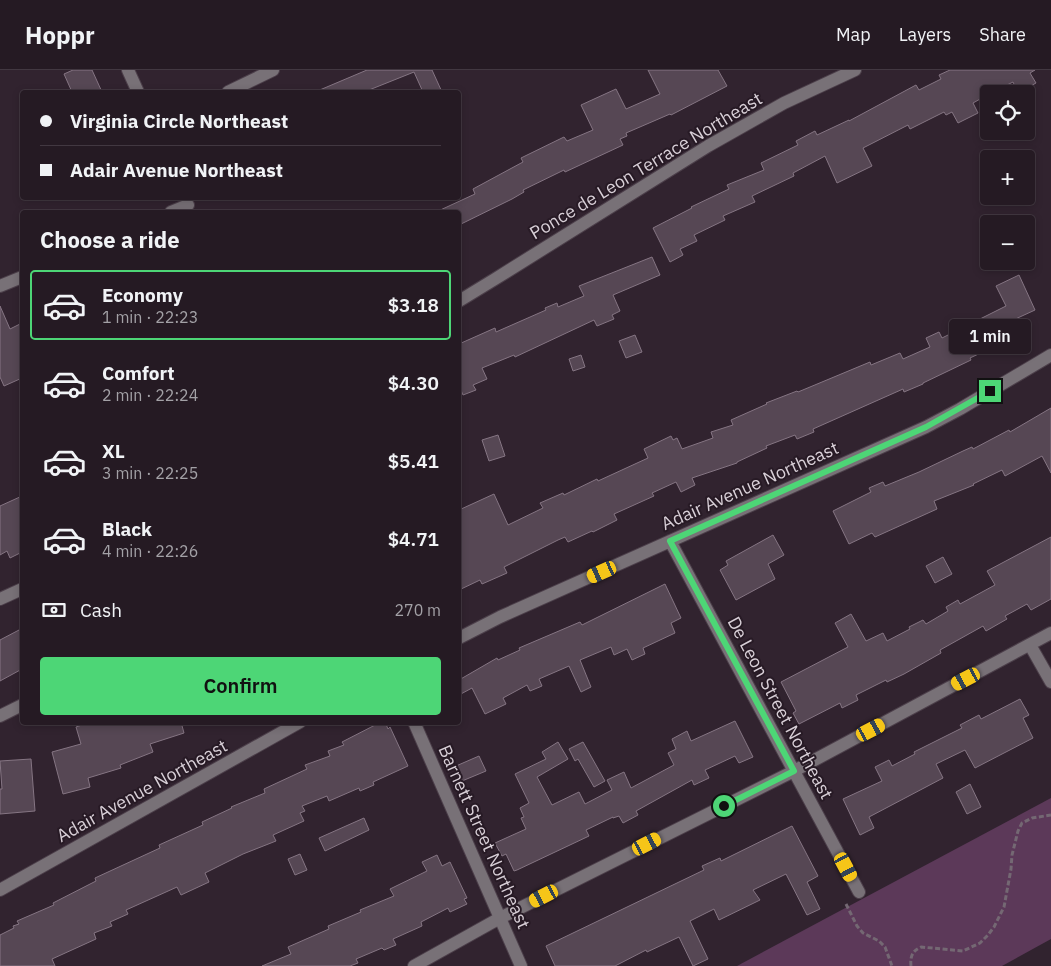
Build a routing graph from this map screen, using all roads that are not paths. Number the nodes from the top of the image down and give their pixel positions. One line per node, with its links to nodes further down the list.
1 (128, 70): 4 (street)
2 (273, 70): 5 (street)
3 (855, 70): 10 (street, Ponce de Leon Terrace Northeast)
4 (137, 90)
5 (232, 90)
6 (188, 205): 7 (street)
7 (176, 210)
8 (20, 277): 9 (street)
9 (0, 286)
10 (461, 300)
11 (1051, 356): 12 (street, Adair Avenue Northeast)
12 (670, 541): 16 (street, Adair Avenue Northeast); 23 (street, De Leon Street Northeast)
13 (20, 590): 14 (street)
14 (0, 599)
15 (1051, 633): 17 (street)
16 (461, 637)
17 (1030, 644): 18 (street); 23 (street)
18 (1051, 682)
19 (20, 705): 20 (street)
20 (0, 716)
21 (295, 725): 24 (street, Adair Avenue Northeast)
22 (415, 725): 26 (street, Barnett Street Northeast)
23 (794, 771): 25 (street, De Leon Street Northeast); 26 (street)
24 (0, 890)
25 (859, 892)
26 (500, 918): 27 (street); 28 (street, Barnett Street Northeast)
27 (414, 966)
28 (521, 966)

